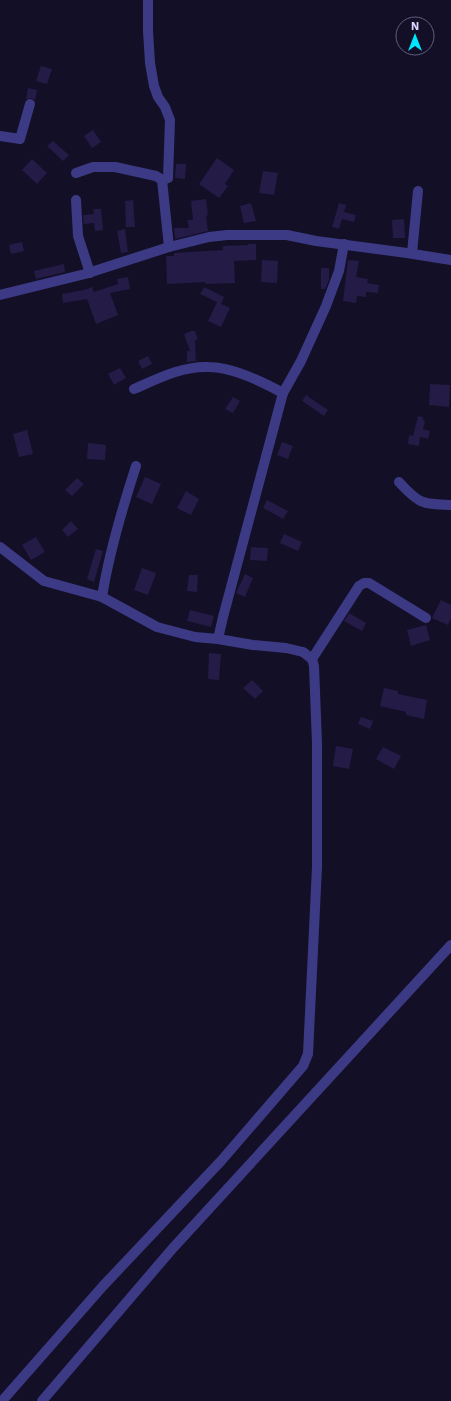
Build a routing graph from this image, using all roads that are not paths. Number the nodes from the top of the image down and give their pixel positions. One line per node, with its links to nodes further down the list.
1 (148, 0): 5 (street)
2 (30, 104): 3 (street)
3 (0, 136)
4 (76, 173): 5 (street)
5 (162, 180): 9 (street)
6 (418, 191): 10 (street)
7 (76, 200): 12 (street)
8 (344, 244): 9 (street); 10 (street); 15 (street)
9 (169, 247): 12 (street)
10 (412, 254): 11 (street)
11 (451, 260)
12 (90, 273): 13 (street)
13 (0, 295)
14 (134, 389): 15 (street)
15 (283, 392): 22 (street)
16 (136, 466): 20 (street)
17 (399, 482): 18 (street)
18 (451, 505)
19 (0, 547): 20 (street)
20 (102, 597): 22 (street)
21 (426, 618): 23 (street)
22 (218, 639): 23 (street)
23 (312, 659): 25 (street)
24 (451, 945): 26 (street)
25 (2, 1401)
26 (42, 1401)

